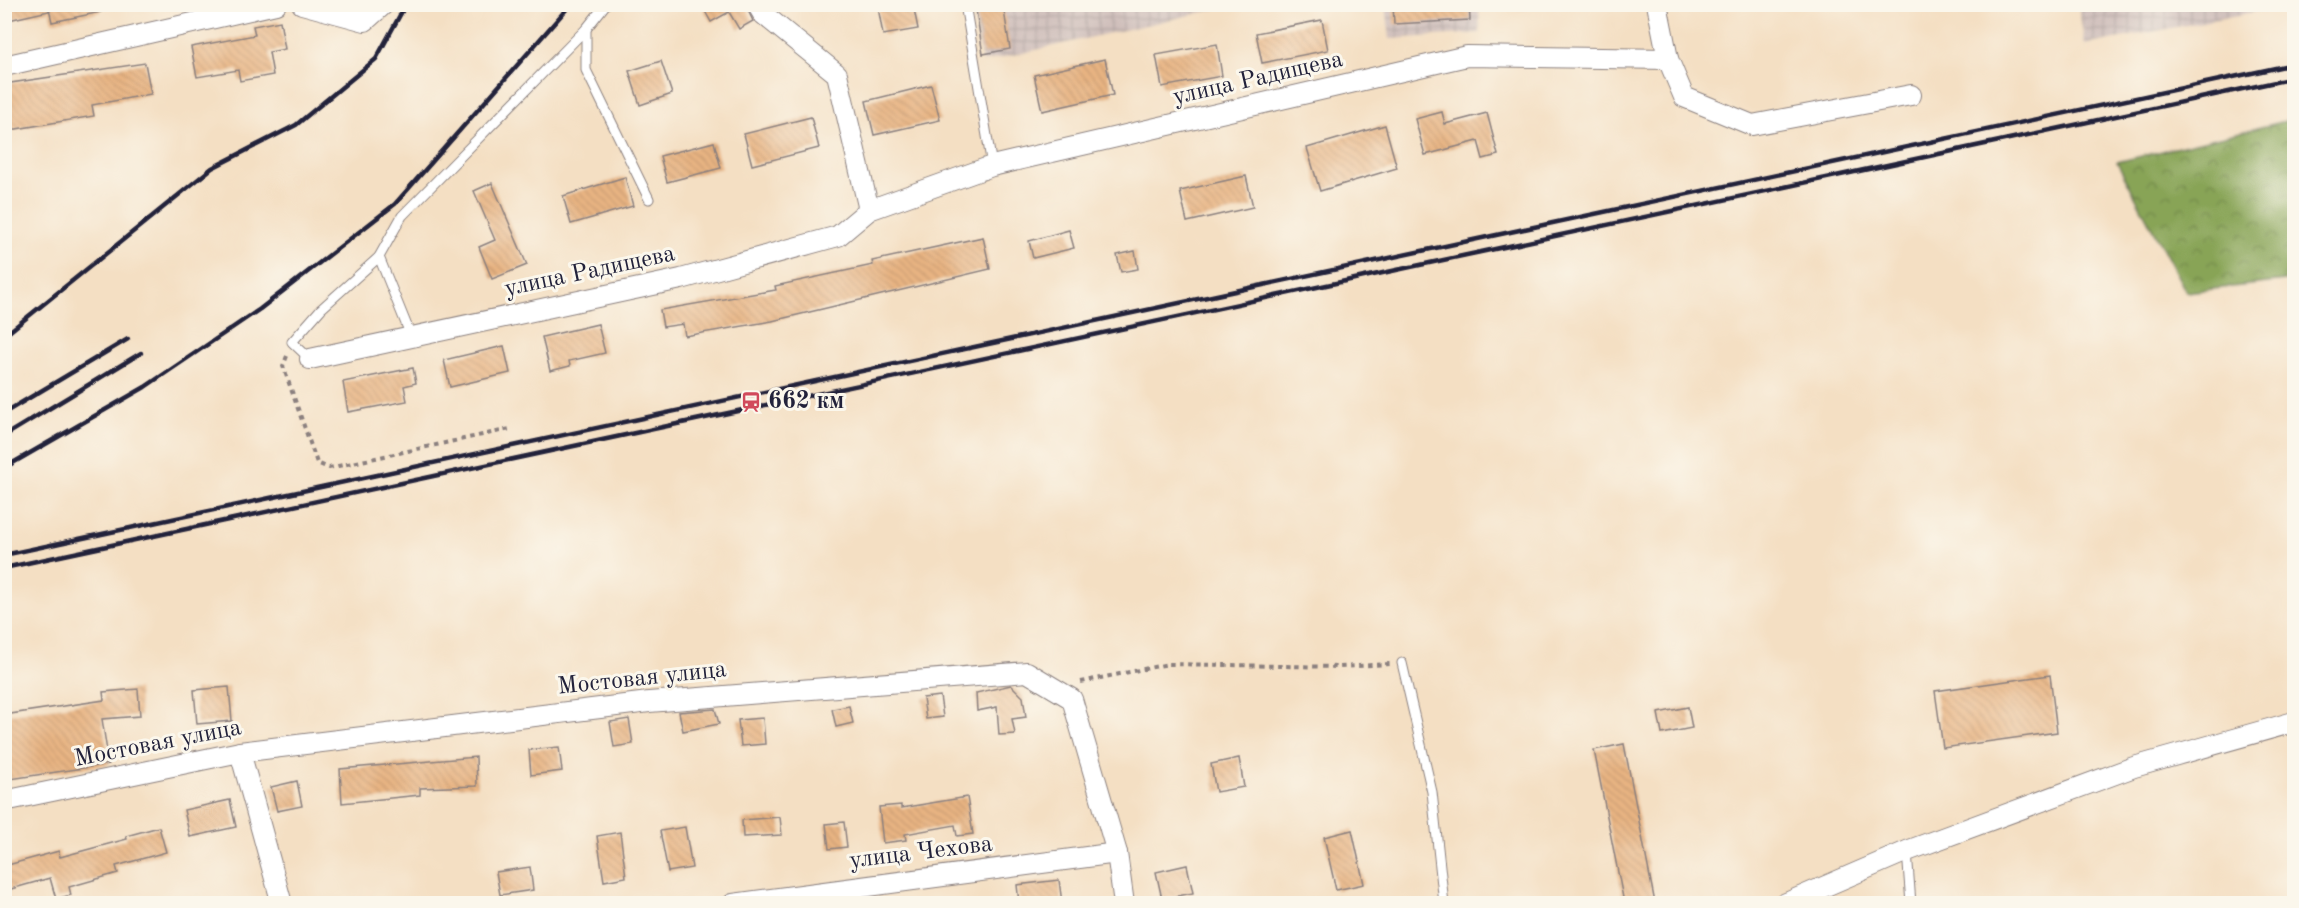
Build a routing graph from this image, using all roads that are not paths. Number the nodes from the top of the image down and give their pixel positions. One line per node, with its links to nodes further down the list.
1 (276, 4): 10 (street)
2 (302, 4): 3 (street)
3 (384, 4)
4 (606, 4): 8 (lane)
5 (757, 4): 14 (street)
6 (965, 4): 12 (lane)
7 (1657, 4): 9 (street)
8 (586, 29): 13 (lane); 15 (lane)
9 (1668, 59): 11 (street); 12 (street, улица Радищева)
10 (4, 66)
11 (1911, 95)
12 (993, 166): 14 (street, улица Радищева)
13 (650, 199)
14 (869, 210): 16 (street, улица Радищева)
15 (379, 257): 16 (lane); 17 (lane)
16 (411, 336): 17 (street, улица Радищева)
17 (310, 359)
18 (1402, 663): 27 (lane)
19 (2295, 722): 22 (street)
20 (240, 752): 21 (street, Мостовая улица); 23 (street, Мостовая улица); 24 (street)
21 (4, 801)
22 (1907, 851): 28 (street); 29 (lane)
23 (1117, 854): 25 (street, улица Чехова); 26 (street, Мостовая улица)
24 (282, 903)
25 (733, 903)
26 (1124, 903)
27 (1444, 903)
28 (1784, 903)
29 (1911, 903)

